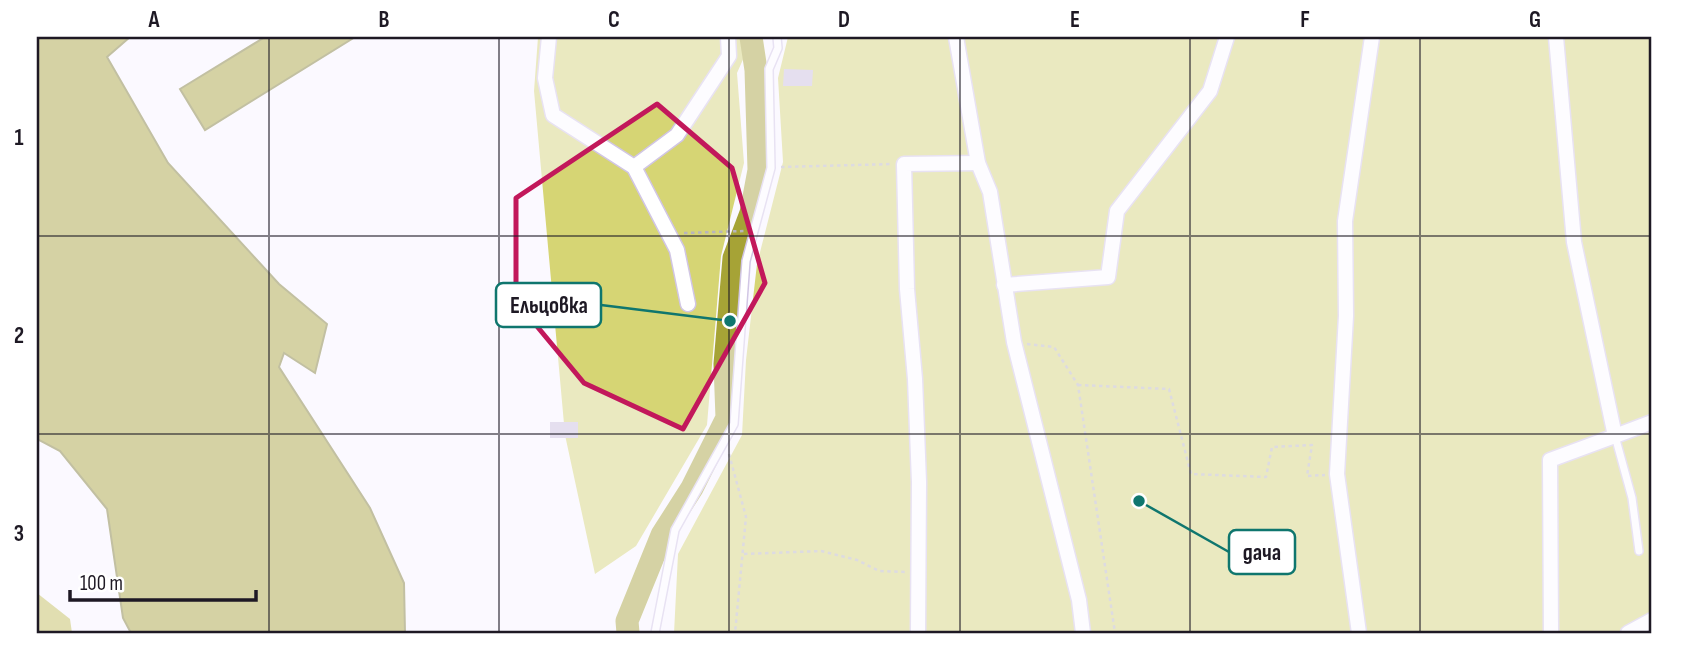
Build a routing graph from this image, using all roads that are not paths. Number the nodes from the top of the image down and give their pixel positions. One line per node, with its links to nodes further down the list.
1 (549, 37): 9 (street)
2 (728, 37): 9 (street)
3 (777, 37): 16 (lane)
4 (956, 37): 8 (street)
5 (1227, 37): 10 (street)
6 (1372, 37): 19 (street)
7 (1556, 37): 13 (street)
8 (978, 163): 10 (street); 17 (street)
9 (634, 167): 11 (street)
10 (1004, 285): 18 (street)
11 (688, 304)
12 (1652, 422): 13 (street)
13 (1615, 436): 14 (lane); 20 (street)
14 (1639, 551)
15 (1652, 620): 21 (street)
16 (654, 633)
17 (918, 633)
18 (1083, 633)
19 (1359, 633)
20 (1551, 633)
21 (1628, 633)

